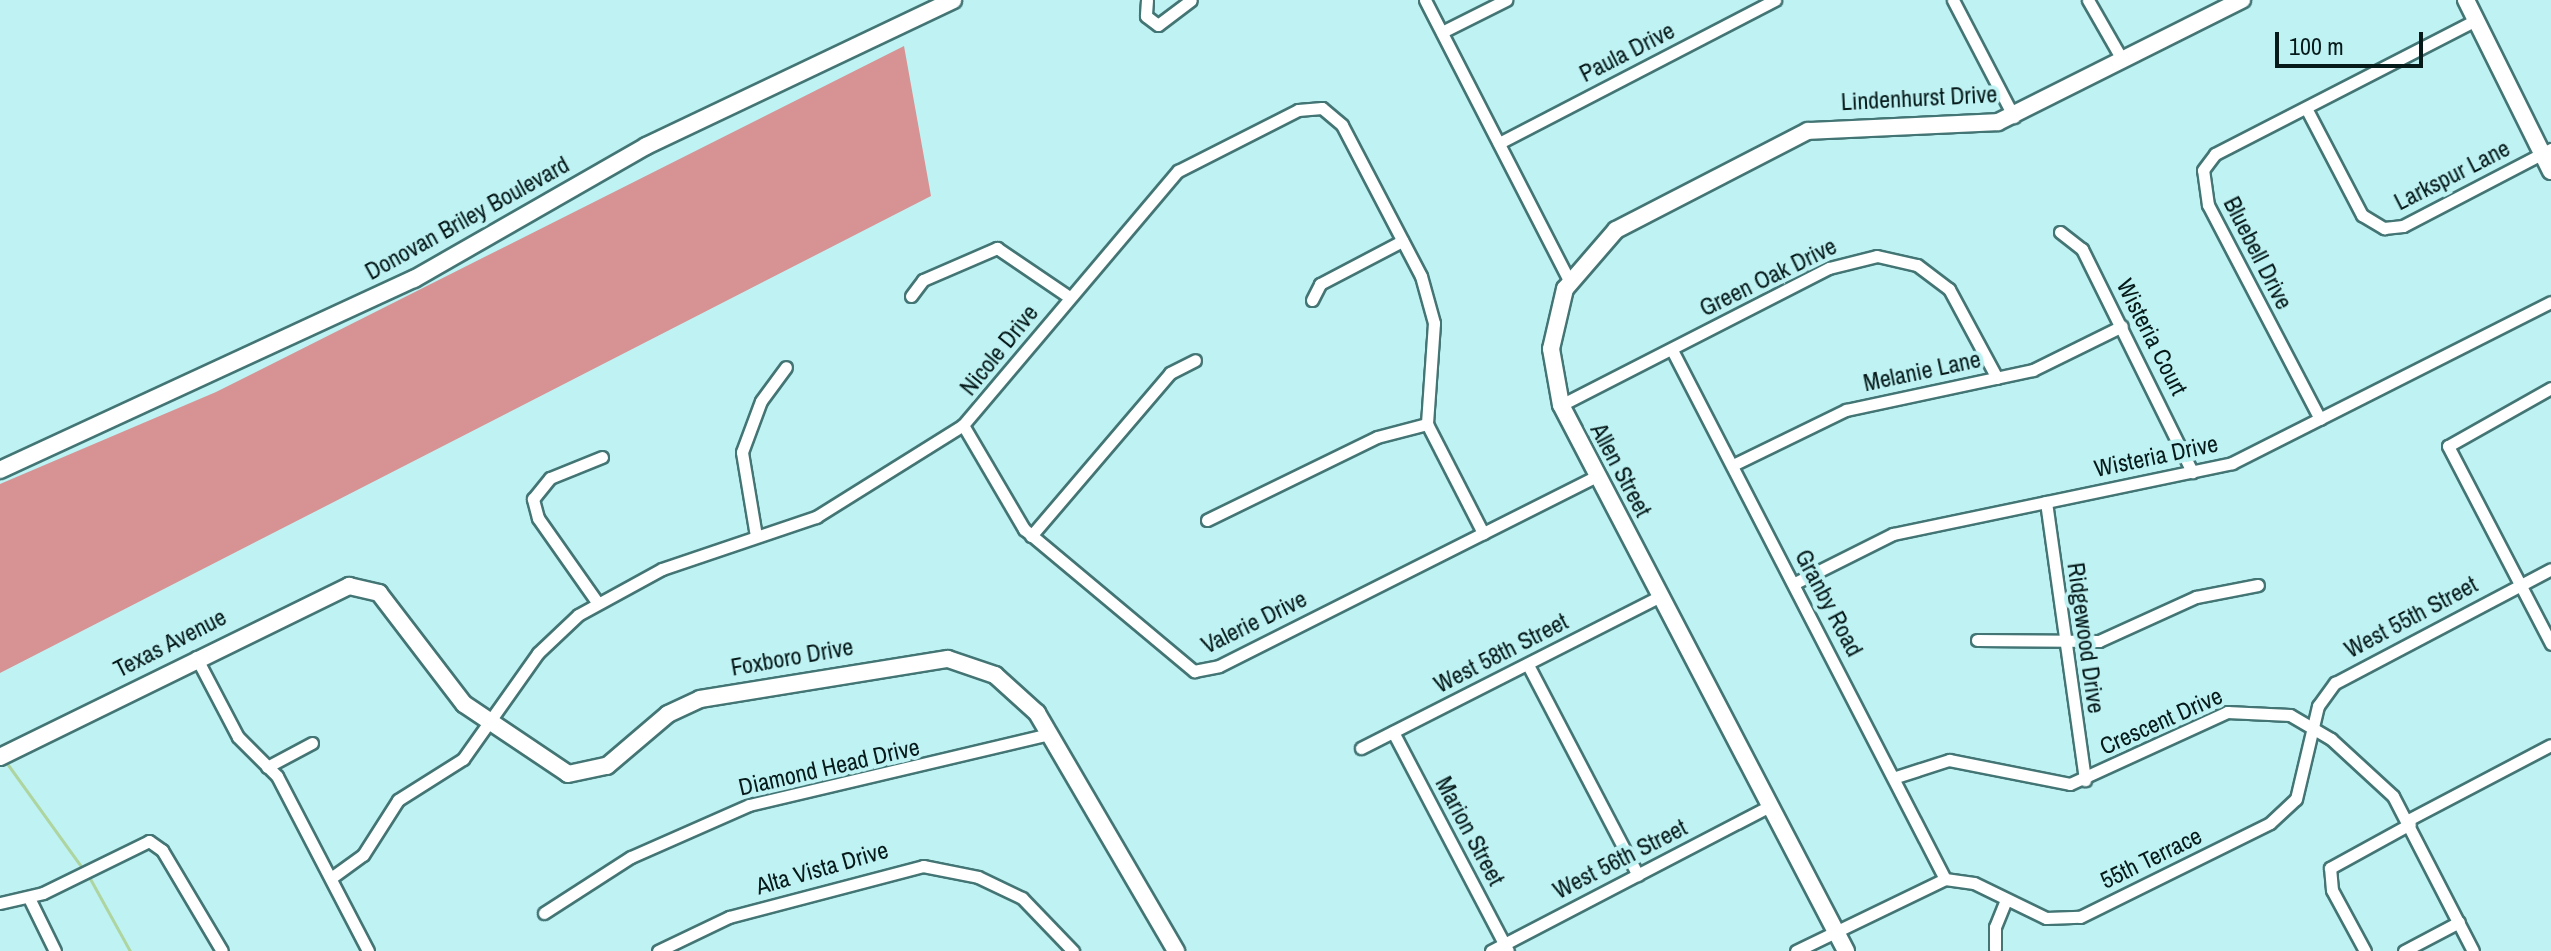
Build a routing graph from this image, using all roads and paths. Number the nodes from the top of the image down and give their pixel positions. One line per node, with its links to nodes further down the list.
1 (953, 0): 39 (street, Donovan Briley Boulevard)
2 (1147, 0): 3 (street)
3 (1191, 0)
4 (1425, 0): 13 (street)
5 (1506, 0): 13 (street)
6 (1775, 0): 17 (street, Paula Drive)
7 (1953, 0): 16 (street)
8 (2088, 0): 14 (street)
9 (2242, 0): 11 (street, Lindenhurst Drive)
10 (2466, 0): 12 (street)
11 (2220, 5): 14 (street, Lindenhurst Drive)
12 (2476, 20): 15 (street, Bluebell Drive); 18 (street)
13 (1442, 32): 17 (street)
14 (2123, 61): 16 (street, Lindenhurst Drive)
15 (2306, 108): 18 (street, Larkspur Lane); 34 (street, Bluebell Drive)
16 (2014, 117): 22 (street, Lindenhurst Drive)
17 (1499, 143): 22 (street)
18 (2547, 151): 19 (street)
19 (2551, 171)
20 (2060, 232): 27 (street, Wisteria Court)
21 (1402, 241): 24 (street, Nicole Drive); 25 (street); 35 (street, Nicole Drive)
22 (1569, 280): 33 (street, Allen Street)
23 (911, 296): 24 (street)
24 (1069, 297): 36 (street, Nicole Drive)
25 (1312, 300)
26 (2551, 302): 34 (street, Wisteria Drive)
27 (2122, 326): 31 (street, Melanie Lane); 40 (street, Wisteria Court)
28 (1672, 350): 31 (street, Green Oak Drive); 33 (street, Green Oak Drive); 38 (street, Granby Road)
29 (1195, 360): 46 (street)
30 (786, 367): 45 (street)
31 (1997, 378): 38 (street, Melanie Lane)
32 (2551, 388): 50 (street)
33 (1561, 405): 41 (street, Allen Street)
34 (2320, 419): 40 (street, Wisteria Drive)
35 (1427, 424): 43 (street); 44 (street)
36 (963, 425): 45 (street, Nicole Drive); 46 (street, Valerie Drive)
37 (602, 457): 53 (street)
38 (1733, 465): 48 (street, Granby Road)
39 (0, 470)
40 (2192, 472): 42 (street, Wisteria Drive)
41 (1596, 476): 44 (street, Valerie Drive); 52 (street, Allen Street)
42 (2046, 502): 48 (street, Wisteria Drive); 55 (street, Ridgewood Drive)
43 (1207, 520)
44 (1483, 533): 46 (street, Valerie Drive)
45 (756, 536): 53 (street, Nicole Drive)
46 (1031, 536)
47 (2551, 569): 50 (street, West 55th Street)
48 (1795, 583): 68 (street, Granby Road)
49 (2258, 585): 55 (street)
50 (2520, 585): 56 (street); 60 (street, West 55th Street)
51 (365, 586): 57 (street, Texas Avenue); 59 (street, Foxboro Drive)
52 (1660, 596): 58 (street, West 58th Street); 70 (street, Allen Street)
53 (597, 602): 59 (street, Nicole Drive)
54 (1977, 640): 55 (street)
55 (2063, 643): 69 (street, Ridgewood Drive)
56 (2551, 644)
57 (195, 656): 66 (street, Texas Avenue); 67 (street)
58 (1528, 665): 61 (street, West 58th Street); 72 (street)
59 (490, 724): 62 (street, Foxboro Drive); 73 (street, Nicole Drive)
60 (2312, 725): 69 (street, Crescent Drive); 71 (street, Crescent Drive); 76 (street, 55th Terrace)
61 (1393, 732): 65 (street, West 58th Street); 81 (street, Marion Street)
62 (1049, 734): 78 (street, Diamond Head Drive); 88 (street, Foxboro Drive)
63 (312, 743): 67 (street)
64 (2551, 745): 71 (street)
65 (1361, 748)
66 (1, 756)
67 (267, 767): 73 (street)
68 (1896, 777): 69 (street, Crescent Drive); 74 (street, Granby Road)
69 (2085, 780)
70 (1770, 806): 72 (street, West 56th Street); 80 (street, Allen Street)
71 (2409, 822): 79 (street, Crescent Drive); 92 (street)
72 (1638, 875): 81 (street, West 56th Street)
73 (331, 878): 85 (street)
74 (1945, 879): 76 (street, 55th Terrace); 80 (street)
75 (29, 898): 77 (street); 83 (street); 84 (street)
76 (2006, 900): 82 (street)
77 (0, 903)
78 (544, 913)
79 (2459, 922): 93 (street); 94 (street, Crescent Drive)
80 (1835, 931): 90 (street); 91 (street, Allen Street)
81 (1506, 948): 89 (street, West 56th Street)
82 (1995, 949)
83 (55, 951)
84 (222, 951)
85 (368, 951)
86 (658, 951): 87 (street, Alta Vista Drive)
87 (1073, 951)
88 (1176, 951)
89 (1491, 951)
90 (1796, 951)
91 (1846, 951)
92 (2365, 951)
93 (2404, 951)
94 (2473, 951)

